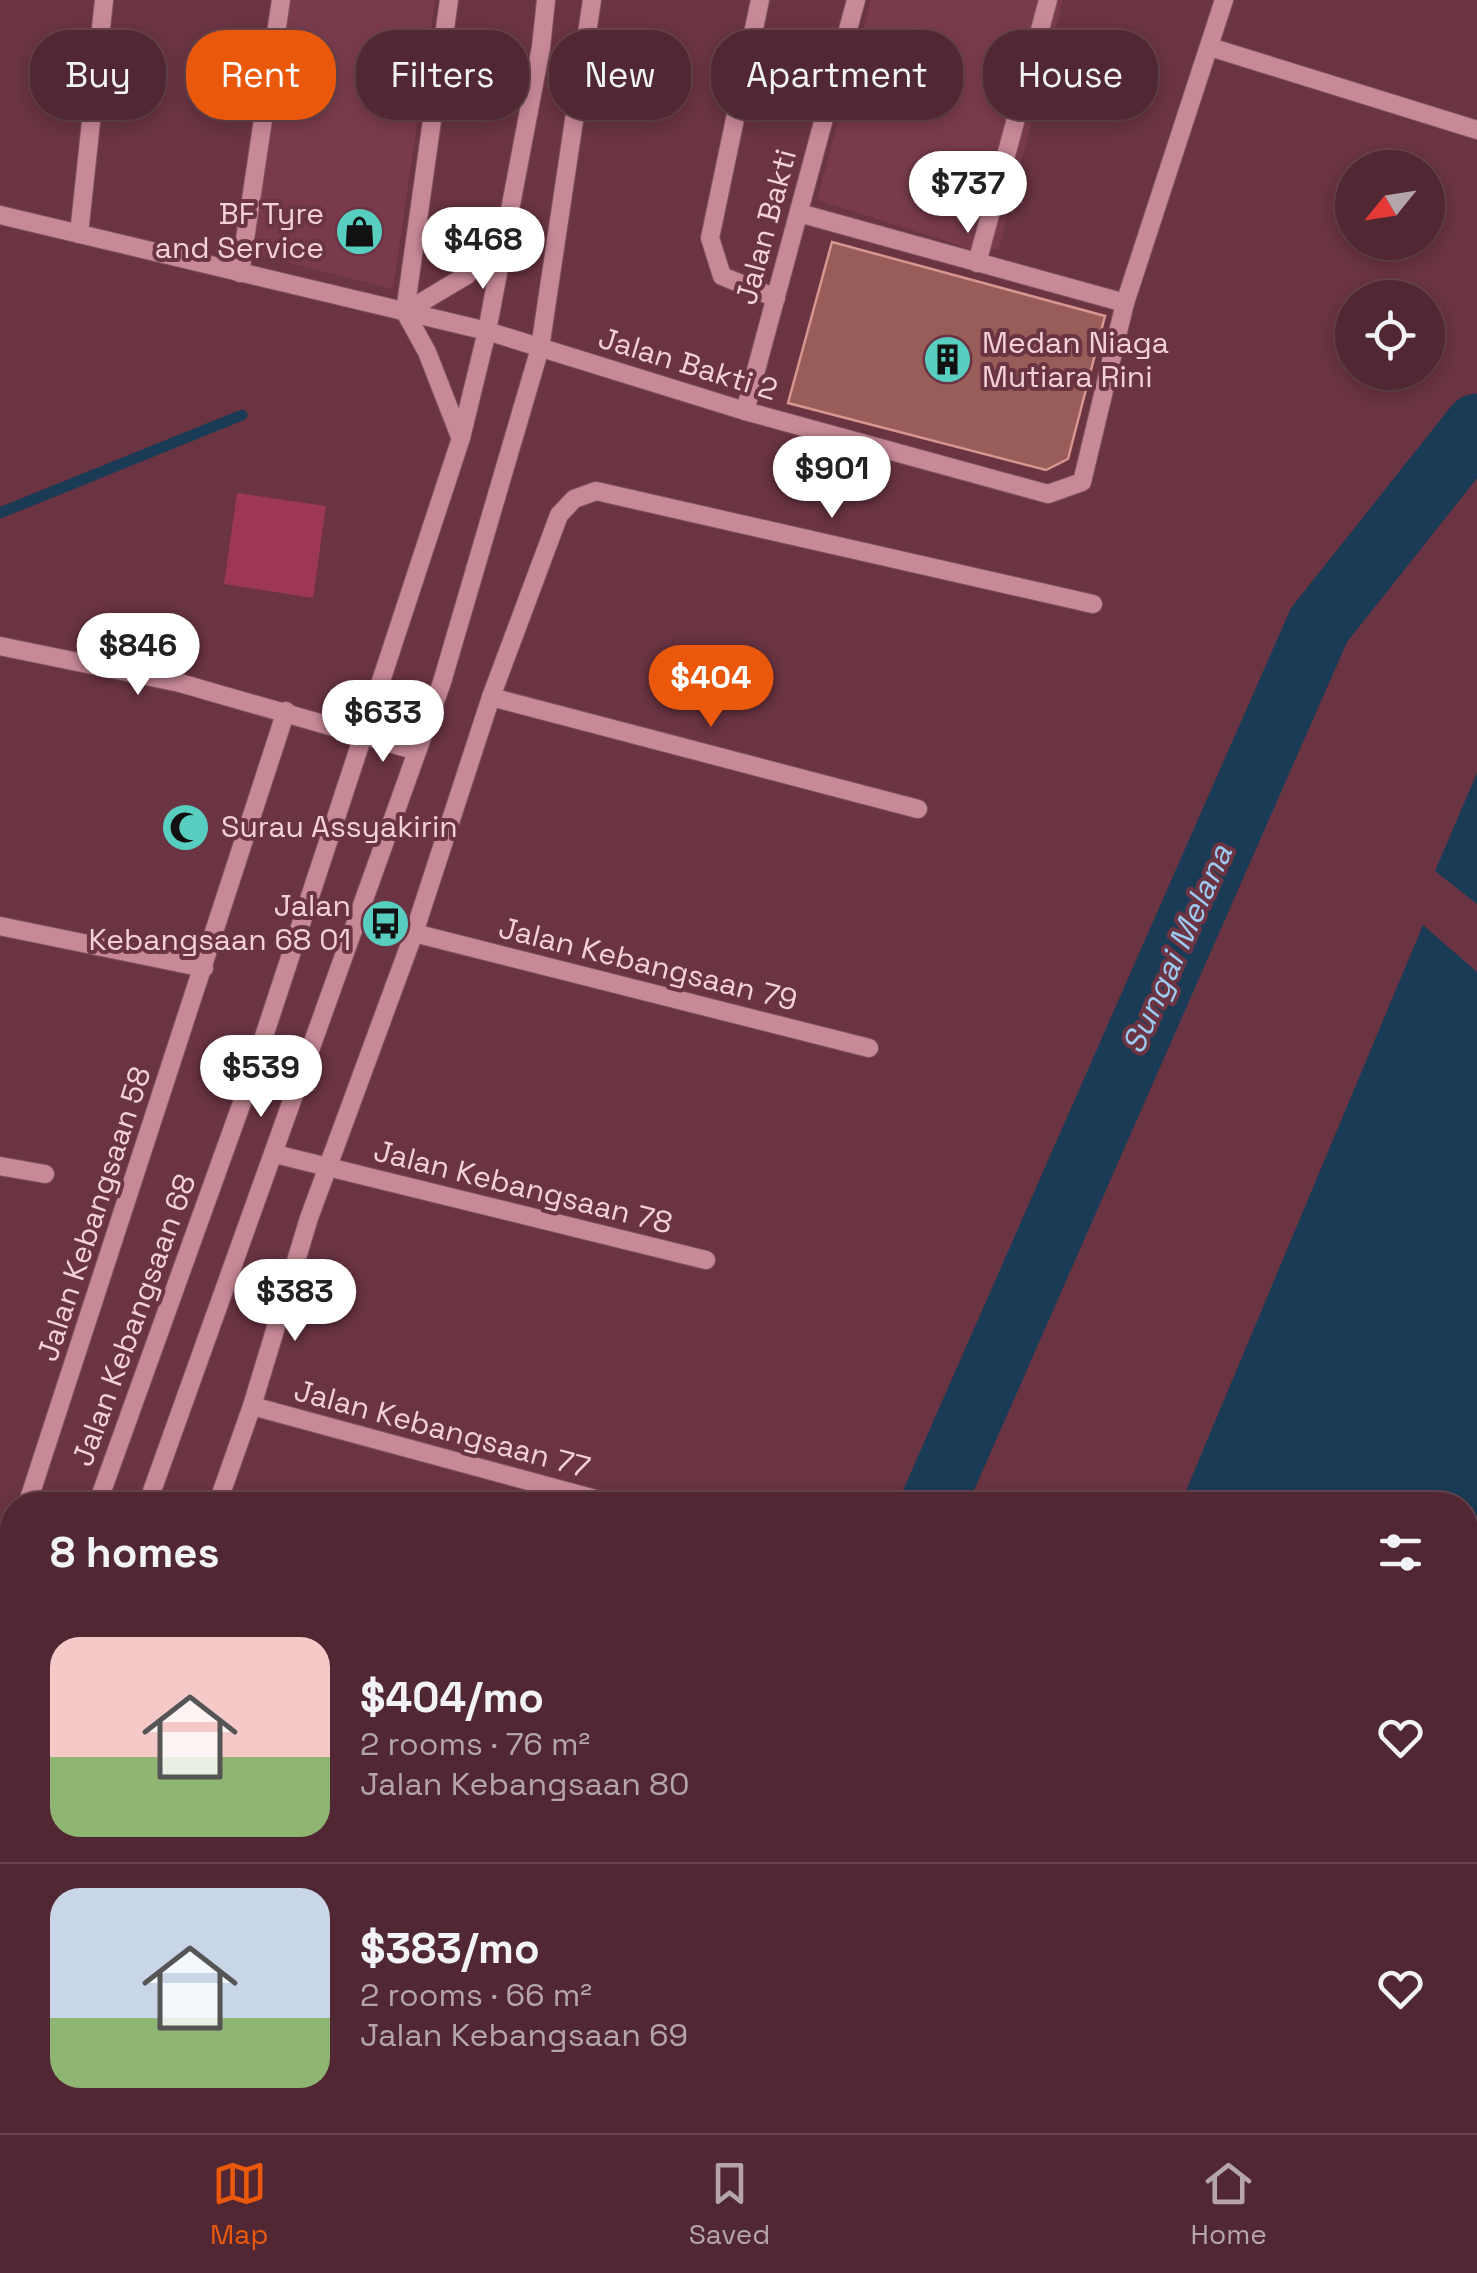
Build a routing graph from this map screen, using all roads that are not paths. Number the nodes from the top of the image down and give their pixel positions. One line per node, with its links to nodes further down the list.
1 (104, 0): 15 (street)
2 (280, 0): 17 (street)
3 (449, 0): 20 (street)
4 (546, 0): 14 (street, Jalan Kebangsaan 68)
5 (592, 0): 22 (street)
6 (760, 0): 18 (street)
7 (856, 0): 12 (street, Jalan Bakti)
8 (1048, 0): 16 (street)
9 (1224, 0): 10 (street, Jalan Bakti 2)
10 (1210, 47): 11 (street); 19 (street, Jalan Bakti 2)
11 (1477, 130)
12 (798, 214): 16 (street); 18 (street, Jalan Bakti)
13 (0, 215): 15 (street, Jalan Bakti 2)
14 (507, 215): 20 (street); 21 (street, Jalan Kebangsaan 68)
15 (79, 234): 17 (street, Jalan Bakti 2)
16 (977, 263): 19 (street)
17 (240, 273): 20 (street, Jalan Bakti 2)
18 (776, 298): 23 (street, Jalan Bakti)
19 (1125, 303): 23 (street, Jalan Bakti 2)
20 (405, 312): 21 (street, Jalan Bakti 2); 24 (street)
21 (487, 331): 22 (street, Jalan Bakti 2); 24 (street, Jalan Kebangsaan 68)
22 (540, 348): 23 (street, Jalan Bakti 2); 30 (street)
23 (746, 411)
24 (460, 438): 29 (street, Jalan Kebangsaan 68)
25 (1093, 604): 27 (street)
26 (0, 646): 28 (street)
27 (491, 697): 31 (street); 33 (street)
28 (286, 711): 29 (street); 34 (street, Jalan Kebangsaan 58)
29 (362, 734): 30 (street); 43 (street, Jalan Kebangsaan 68)
30 (417, 751): 36 (street)
31 (918, 809)
32 (0, 926): 34 (street)
33 (414, 933): 35 (street, Jalan Kebangsaan 79); 38 (street)
34 (204, 968): 42 (street, Jalan Kebangsaan 58)
35 (869, 1048)
36 (274, 1154): 38 (street, Jalan Kebangsaan 78); 44 (street)
37 (0, 1166): 39 (street)
38 (328, 1167): 40 (street, Jalan Kebangsaan 78); 41 (street)
39 (45, 1174)
40 (706, 1260)
41 (252, 1406): 45 (street); 46 (street, Jalan Kebangsaan 77)
42 (30, 1492)
43 (101, 1492)
44 (152, 1492)
45 (221, 1492)
46 (570, 1492)

